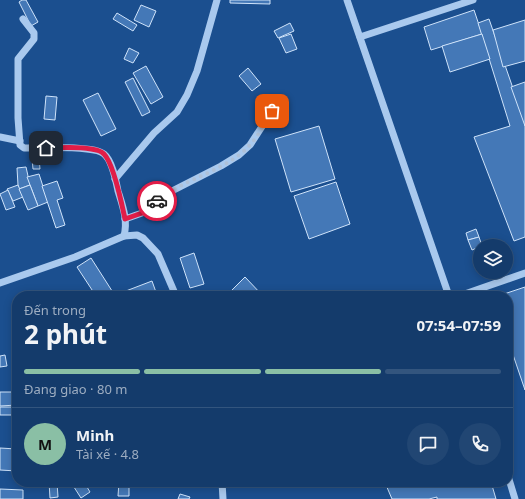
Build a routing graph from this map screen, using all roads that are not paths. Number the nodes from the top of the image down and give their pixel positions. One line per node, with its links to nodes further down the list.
1 (217, 0): 9 (street)
2 (347, 0): 5 (street)
3 (473, 0): 5 (street)
4 (23, 19): 8 (street)
5 (360, 37): 15 (street)
6 (272, 111): 10 (street)
7 (0, 137): 8 (street)
8 (20, 141): 9 (street)
9 (115, 179): 10 (street)
10 (125, 219): 11 (street)
11 (124, 236): 13 (street); 14 (street)
12 (525, 273): 16 (street)
13 (0, 283)
14 (174, 291)
15 (447, 291)
16 (473, 291)
17 (222, 487): 19 (street)
18 (511, 487): 20 (street)
19 (223, 499)
20 (515, 499)

